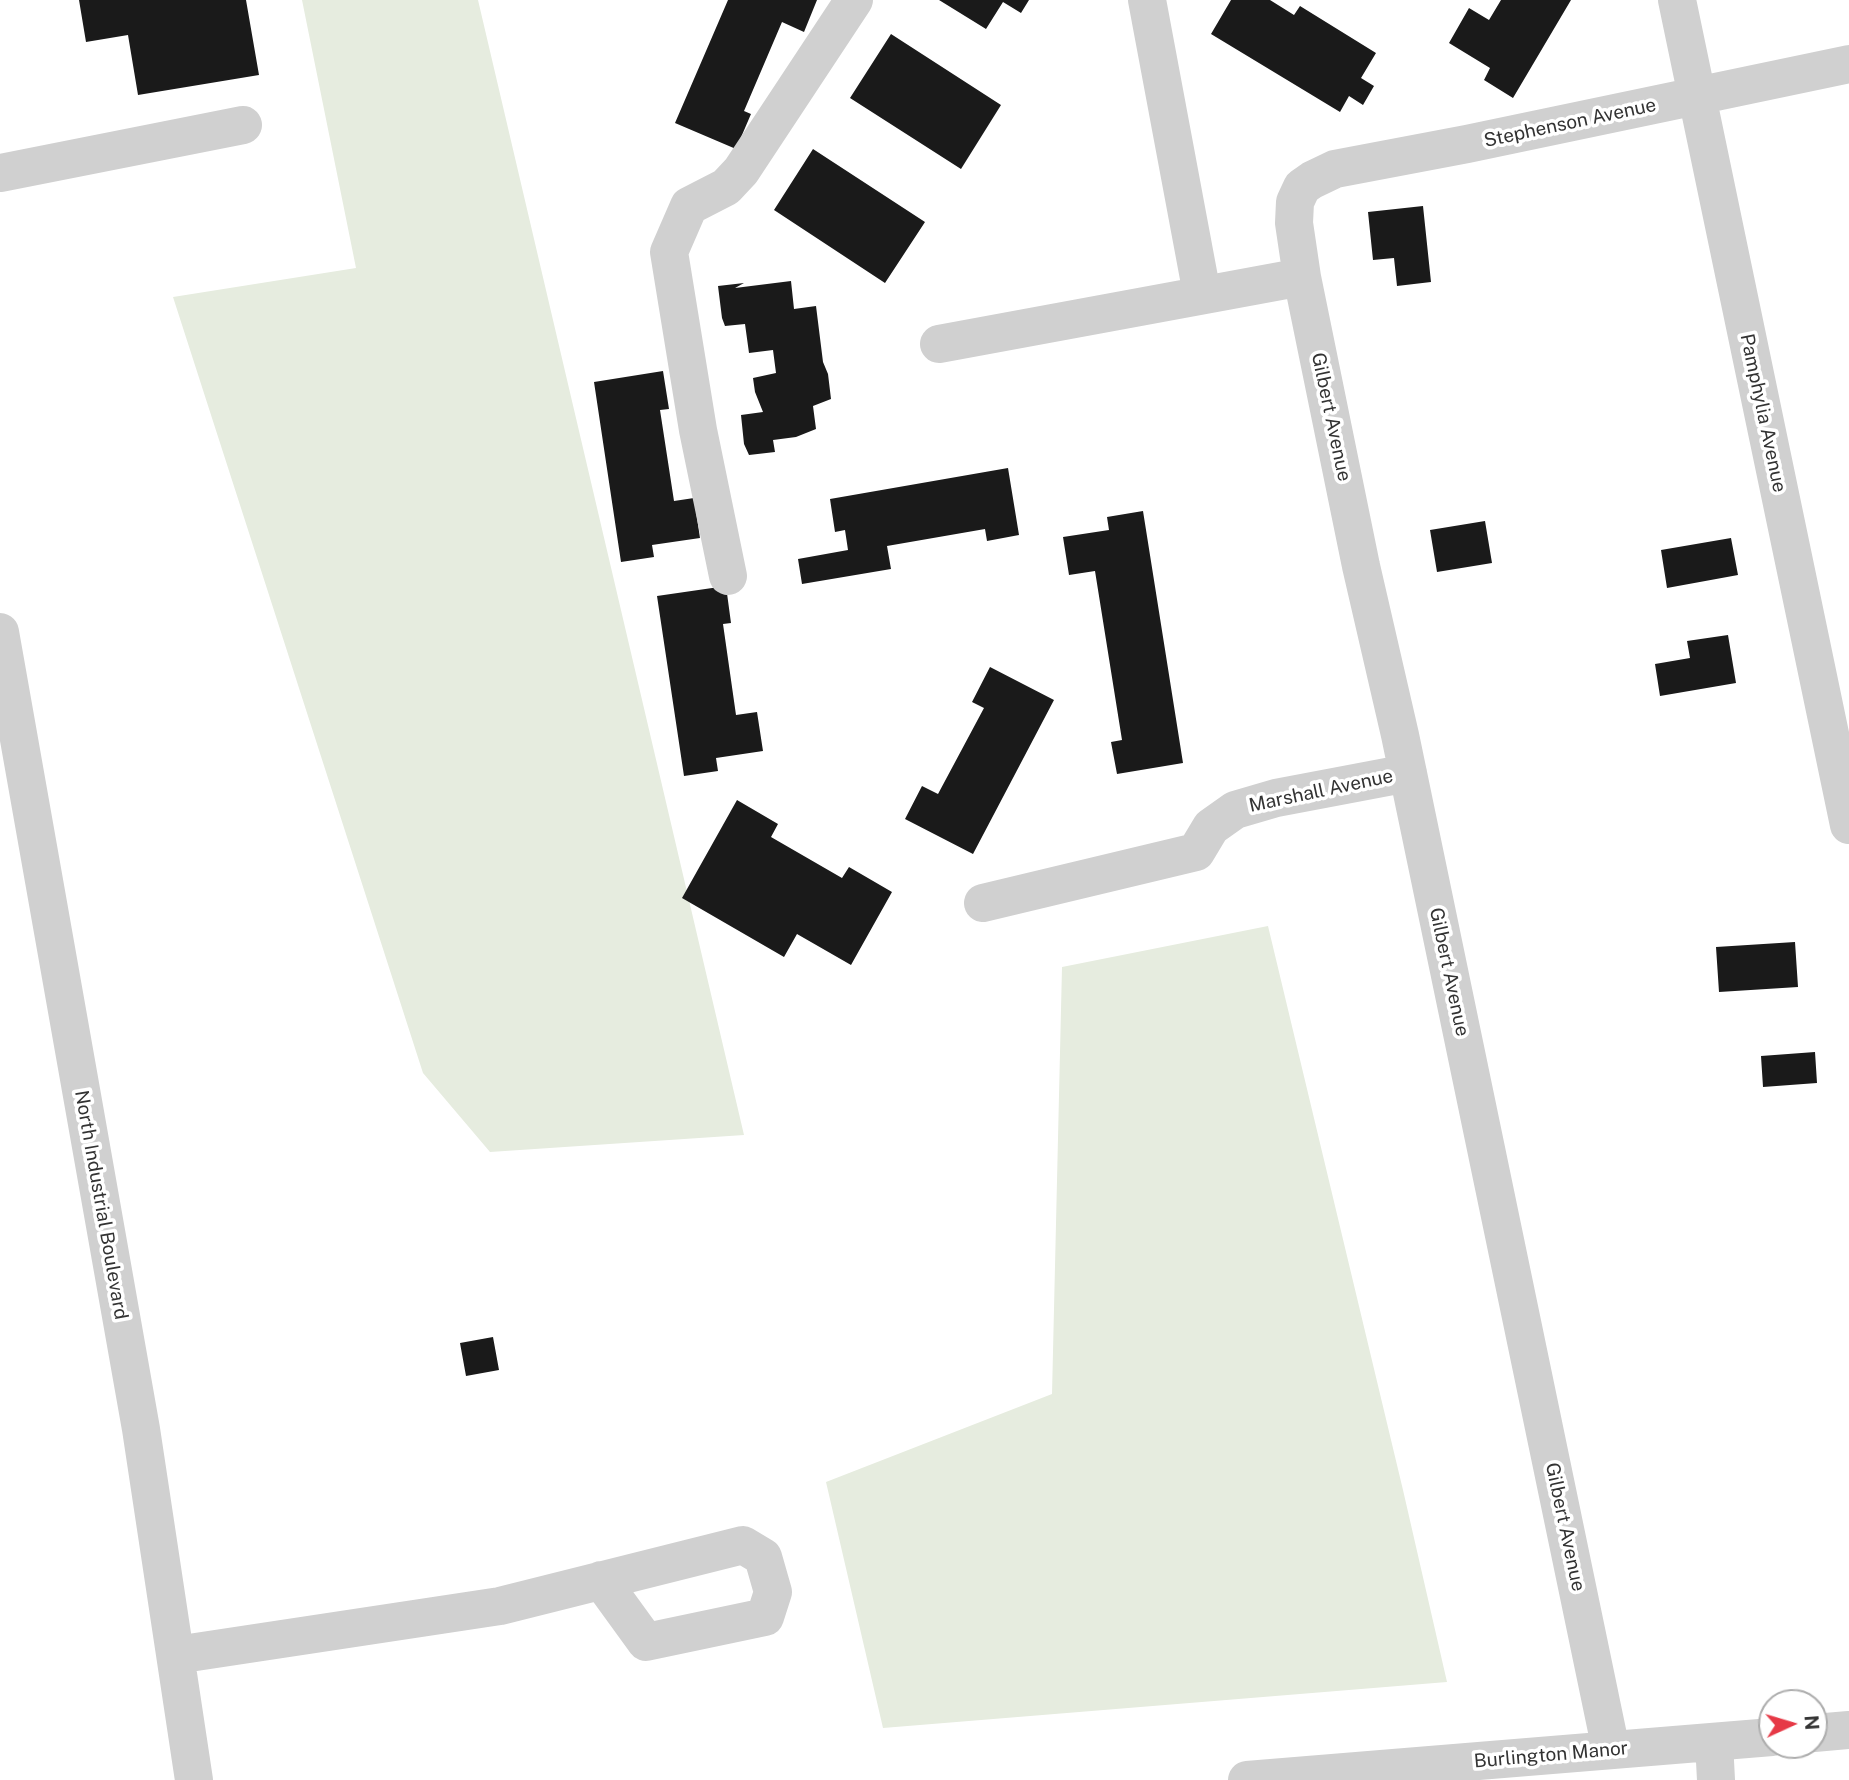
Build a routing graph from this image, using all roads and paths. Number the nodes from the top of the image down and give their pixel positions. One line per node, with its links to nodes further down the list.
1 (854, 0): 12 (street)
2 (1147, 0): 10 (street)
3 (1677, 0): 5 (street, Pamphylia Avenue)
4 (1849, 64): 5 (street, Stephenson Avenue)
5 (1697, 96): 8 (street, Stephenson Avenue); 15 (street, Pamphylia Avenue)
6 (243, 125): 7 (street)
7 (0, 173)
8 (1299, 194): 9 (street, Gilbert Avenue)
9 (1302, 277): 10 (street); 14 (street, Gilbert Avenue)
10 (1202, 295): 11 (street)
11 (939, 344)
12 (729, 576)
13 (0, 632): 18 (street, North Industrial Boulevard)
14 (1408, 773): 16 (street, Marshall Avenue); 23 (street, Gilbert Avenue)
15 (1849, 825)
16 (983, 902)
17 (601, 1580): 18 (street)
18 (176, 1655): 24 (street, North Industrial Boulevard)
19 (1849, 1730): 20 (street)
20 (1828, 1732)
21 (1758, 1738): 22 (street, Burlington Manor)
22 (1714, 1742): 23 (street, Burlington Manor); 26 (street)
23 (1611, 1750): 25 (street, Burlington Manor)
24 (194, 1780)
25 (1247, 1780)
26 (1716, 1780)

